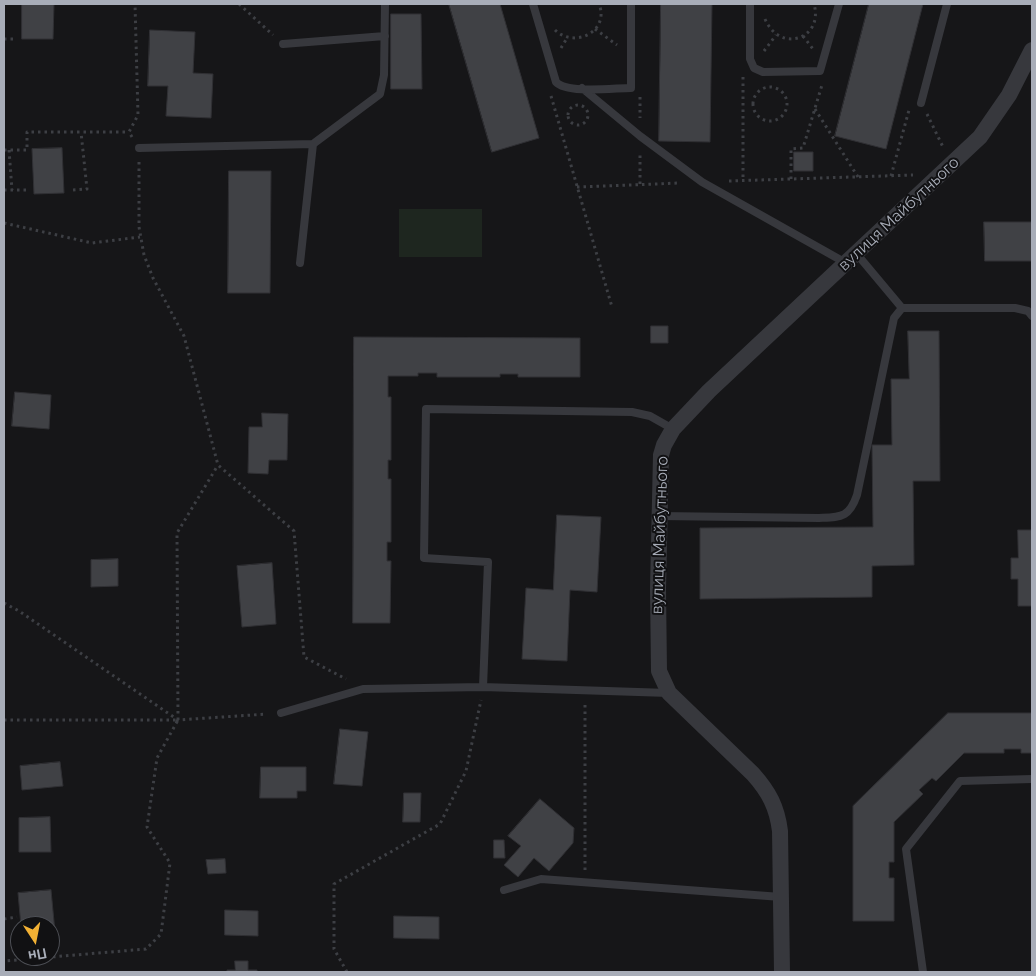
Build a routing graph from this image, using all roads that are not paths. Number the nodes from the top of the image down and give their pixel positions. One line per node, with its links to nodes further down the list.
1 (385, 4): 7 (lane)
2 (532, 4): 10 (lane)
3 (631, 4): 10 (lane)
4 (750, 4): 5 (lane)
5 (839, 4)
6 (947, 4): 11 (lane)
7 (385, 36): 8 (lane); 12 (lane)
8 (283, 44)
9 (1032, 50): 14 (street, вулиця Майбутнього)
10 (582, 88): 14 (lane)
11 (921, 103)
12 (313, 144): 13 (lane); 15 (lane)
13 (139, 148)
14 (851, 258): 16 (lane); 18 (street, вулиця Майбутнього)
15 (300, 263)
16 (902, 308): 17 (lane); 19 (lane)
17 (1032, 316)
18 (673, 429): 19 (street, вулиця Майбутнього); 20 (lane)
19 (658, 516): 21 (street, вулиця Майбутнього)
20 (483, 687): 21 (lane); 22 (lane)
21 (669, 693): 25 (street, вулиця Майбутнього)
22 (281, 713)
23 (1032, 779): 27 (lane)
24 (504, 890): 25 (lane)
25 (781, 897): 26 (street, вулиця Майбутнього)
26 (782, 972)
27 (923, 972)

